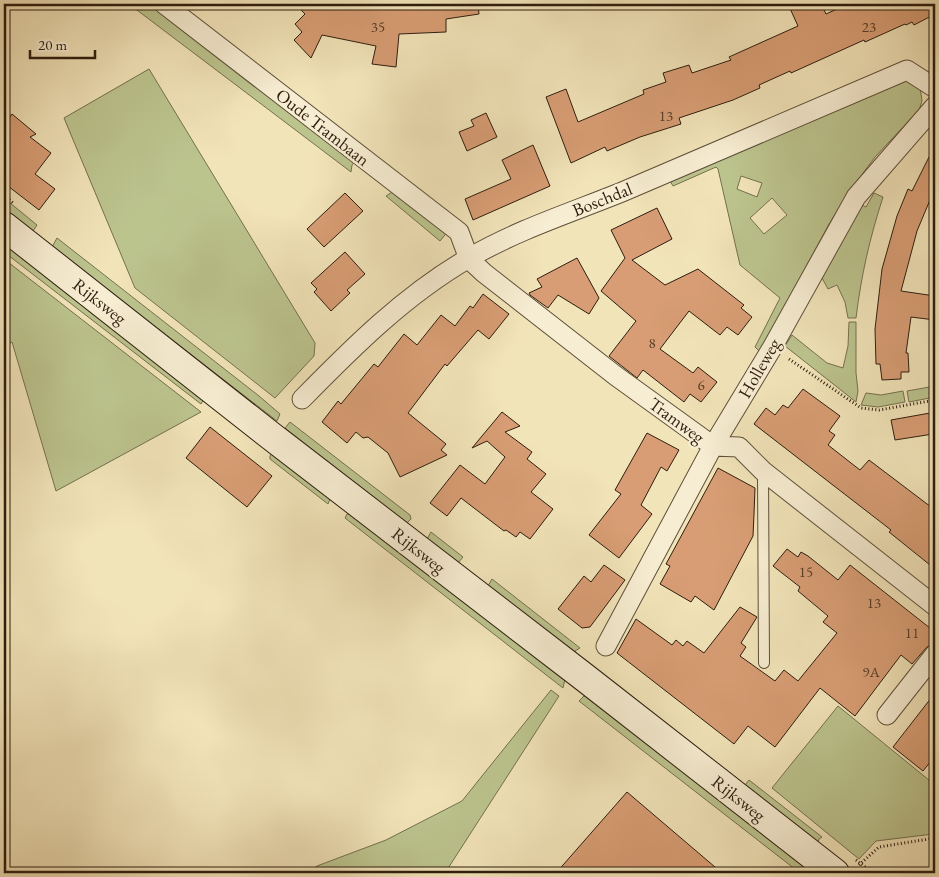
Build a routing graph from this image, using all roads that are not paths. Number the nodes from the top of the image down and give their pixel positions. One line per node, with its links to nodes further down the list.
1 (164, 4): 5 (street, Oude Trambaan)
2 (935, 88): 5 (street, Boschdal)
3 (935, 106): 7 (street, Holleweg)
4 (4, 226): 14 (main road, Rijksweg)
5 (469, 258): 6 (street, Boschdal); 7 (street, Tramweg)
6 (302, 399)
7 (713, 446): 8 (street, Tramweg); 10 (street, Holleweg)
8 (763, 471): 9 (street, Tramweg); 12 (lane)
9 (935, 606)
10 (606, 646)
11 (935, 654): 13 (street)
12 (764, 663)
13 (887, 715)
14 (846, 871)

